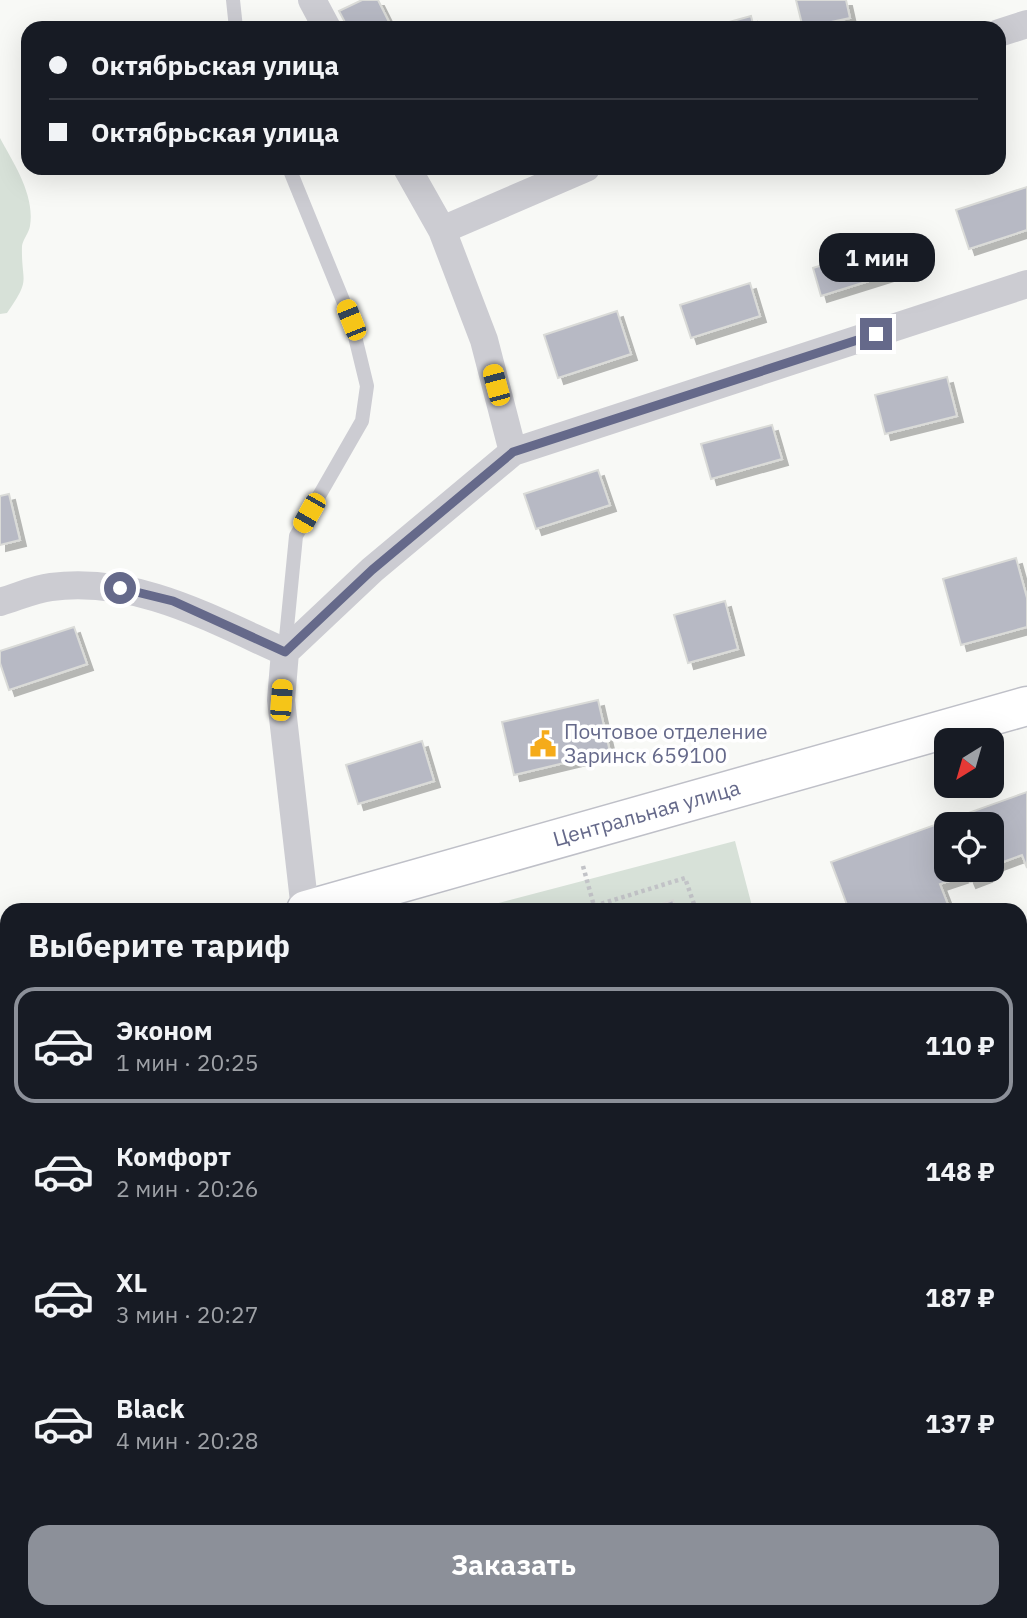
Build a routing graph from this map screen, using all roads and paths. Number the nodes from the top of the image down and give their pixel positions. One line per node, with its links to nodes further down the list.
1 (233, 0): 3 (lane)
2 (312, 0): 4 (street)
3 (235, 21)
4 (323, 21)
5 (1027, 24): 6 (street)
6 (1006, 31)
7 (292, 175): 14 (lane)
8 (411, 175): 10 (street)
9 (570, 175): 10 (street)
10 (442, 230): 12 (street)
11 (1027, 284): 12 (street)
12 (513, 452): 14 (street)
13 (0, 601): 14 (street)
14 (285, 652): 17 (street)
15 (1027, 706): 18 (street, Центральная улица)
16 (585, 876): 19 (path)
17 (304, 903)
18 (330, 903)
19 (593, 903)
20 (603, 903): 21 (path)
21 (694, 903)

